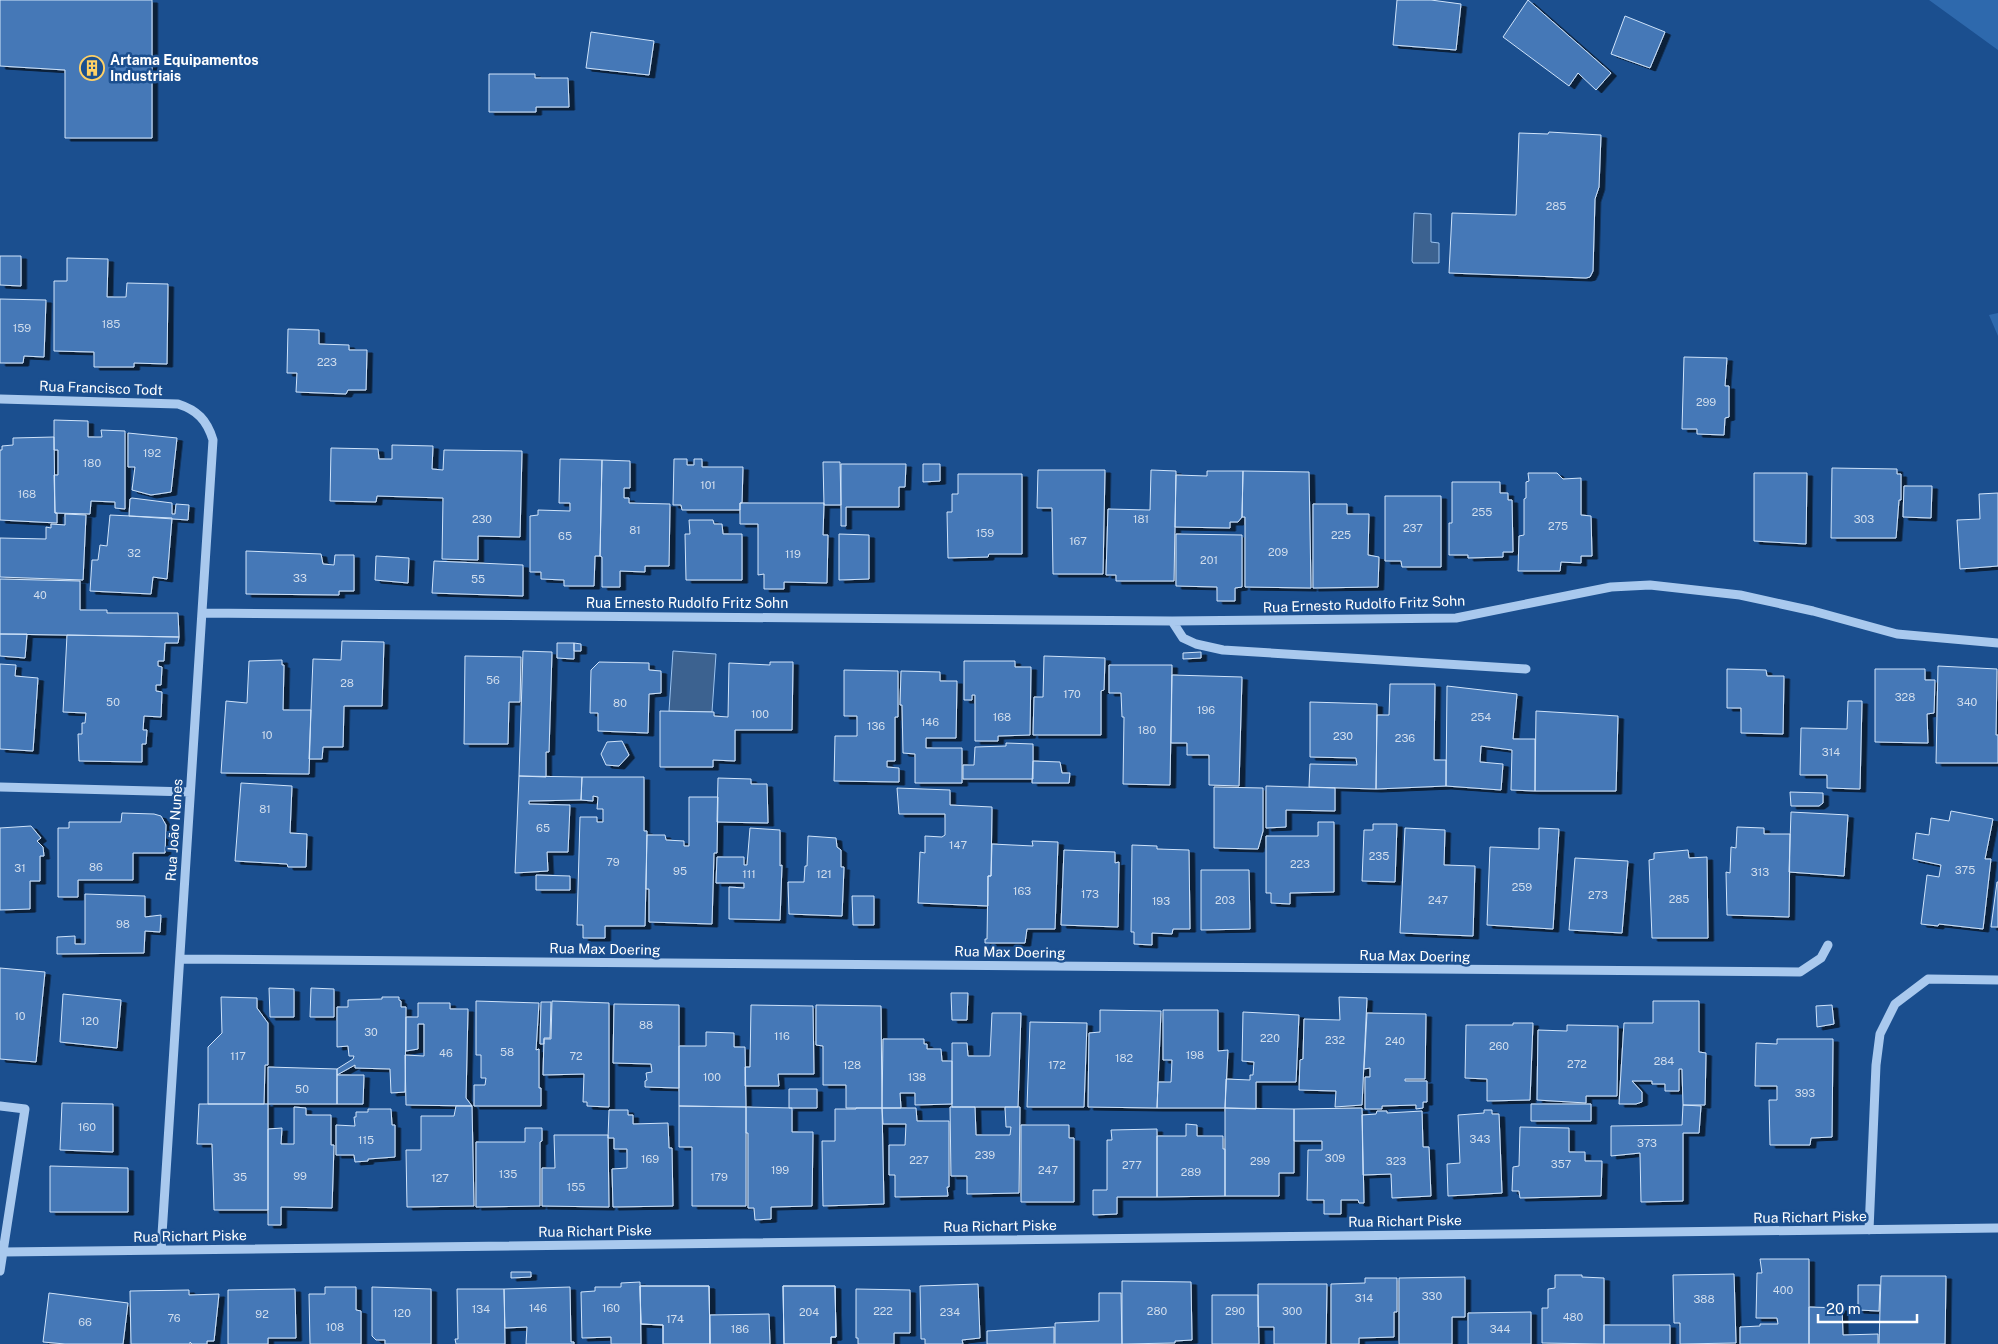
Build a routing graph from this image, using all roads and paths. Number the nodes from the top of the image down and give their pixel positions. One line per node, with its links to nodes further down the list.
1 (0, 399): 2 (street, Rua Francisco Todt)
2 (200, 414): 3 (street, Rua João Nunes)
3 (202, 612): 4 (street, Rua Ernesto Rudolfo Fritz Sohn); 8 (street, Rua João Nunes)
4 (1172, 621): 5 (street, Rua Ernesto Rudolfo Fritz Sohn); 6 (street)
5 (1998, 643)
6 (1526, 669)
7 (0, 787): 8 (street)
8 (190, 792): 10 (street, Rua João Nunes)
9 (1828, 945): 10 (street, Rua Max Doering)
10 (180, 959): 15 (street, Rua João Nunes)
11 (1998, 980): 14 (street)
12 (0, 1106): 16 (street)
13 (1998, 1228): 14 (street, Rua Richart Piske)
14 (1869, 1230): 15 (street, Rua Richart Piske)
15 (161, 1250): 16 (street, Rua Richart Piske)
16 (3, 1252): 17 (street)
17 (0, 1271)

